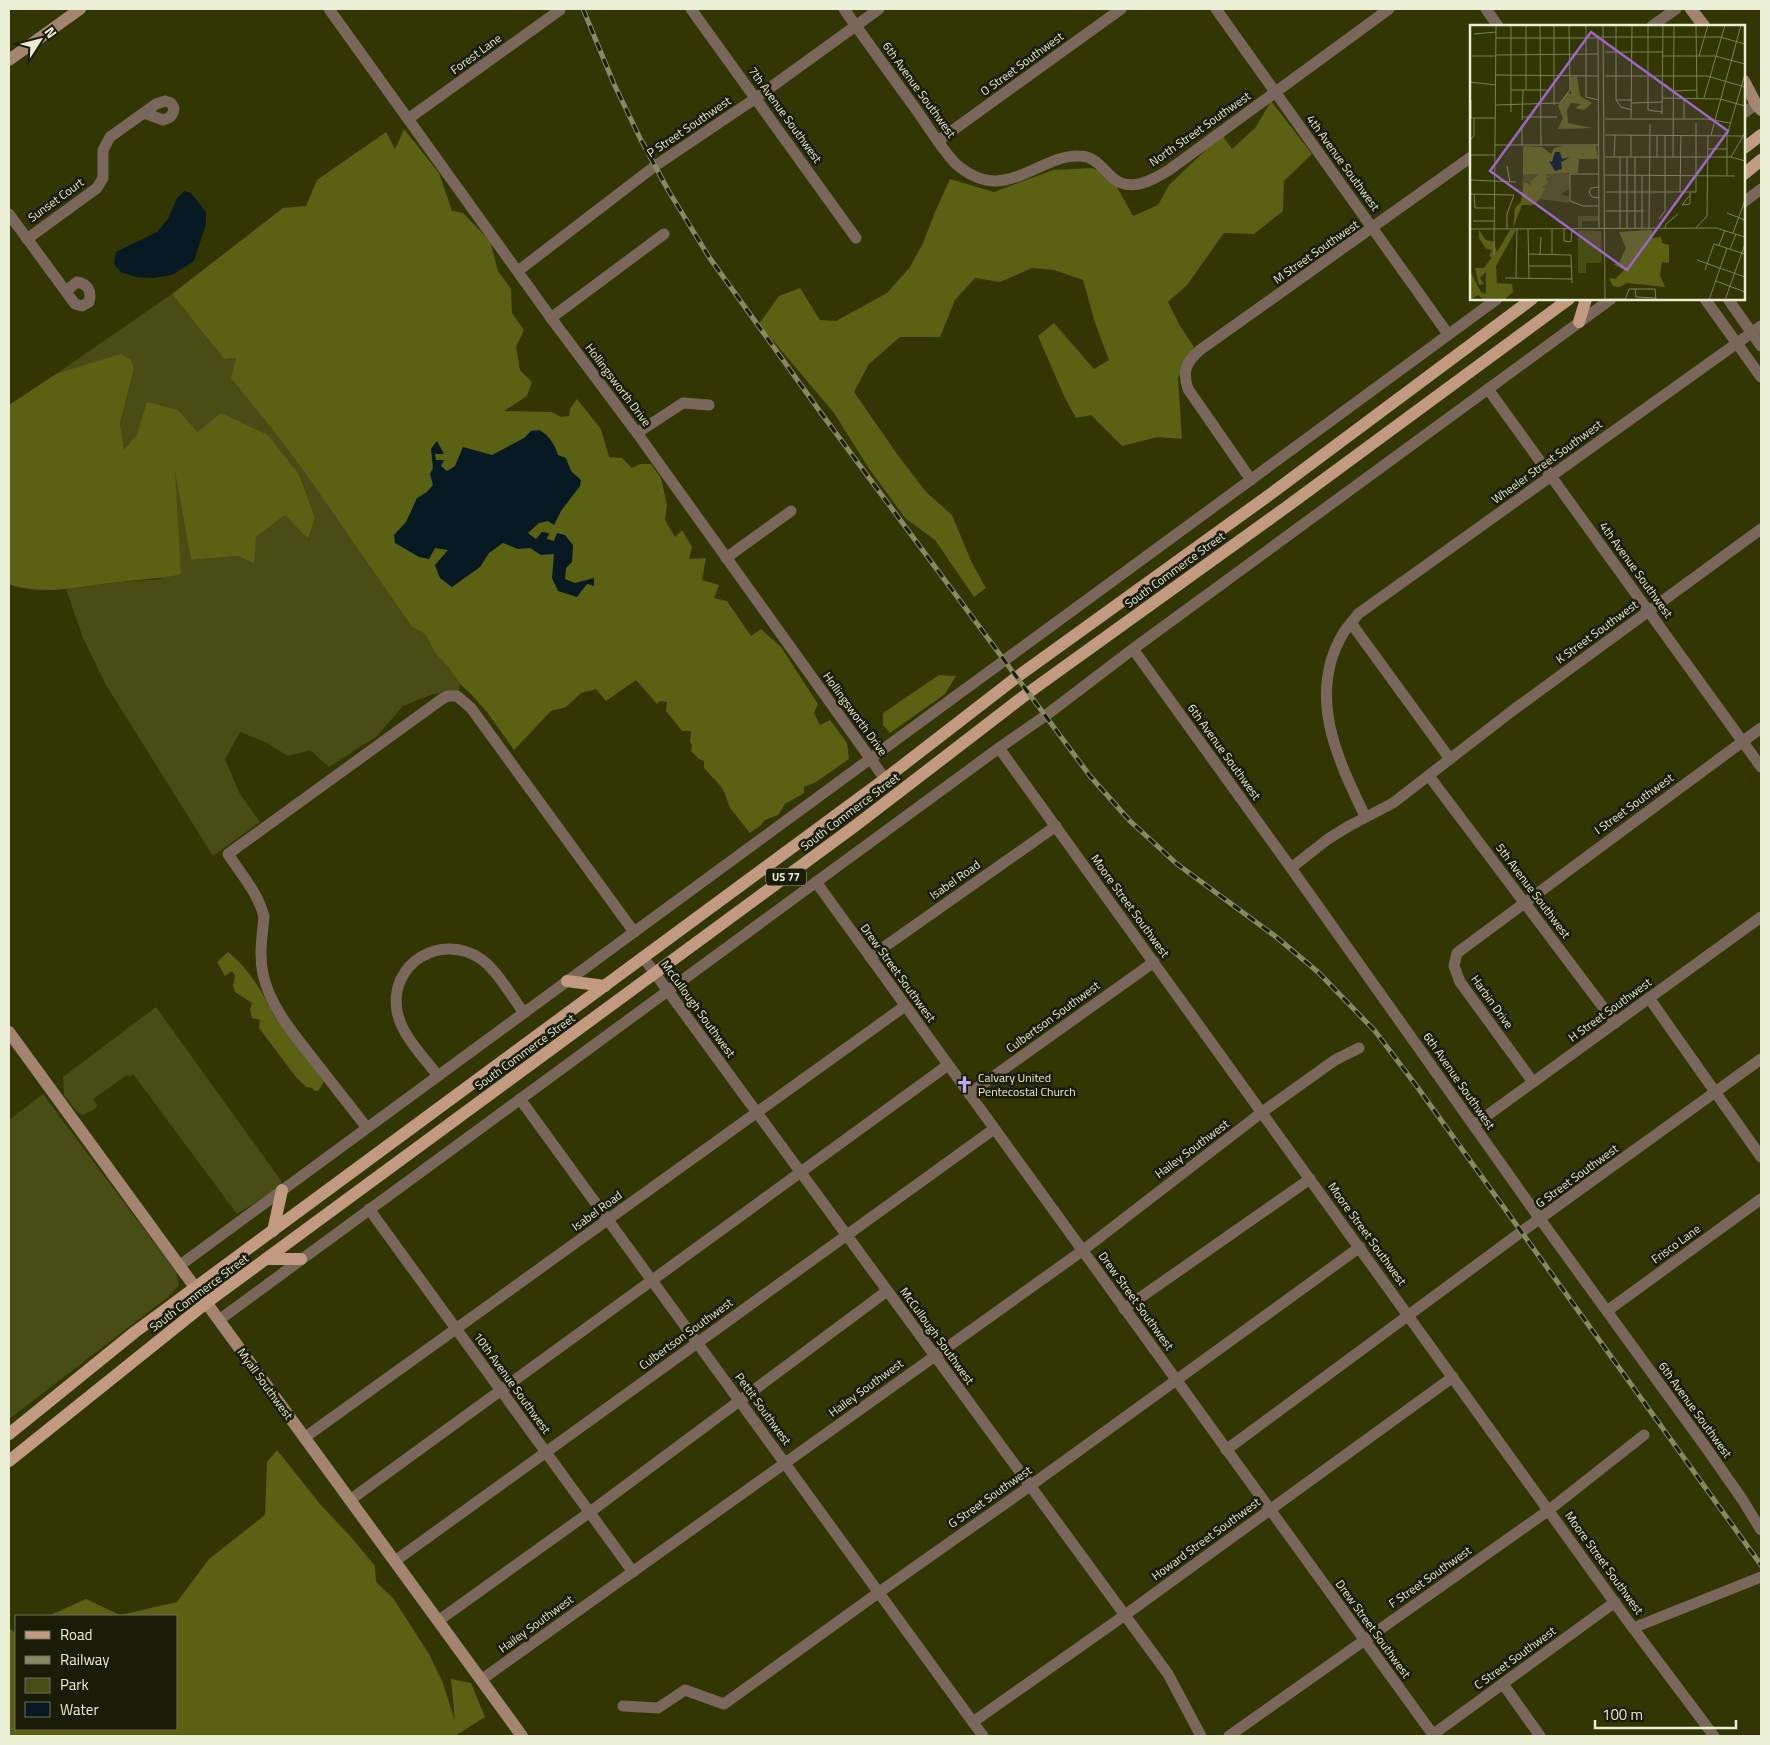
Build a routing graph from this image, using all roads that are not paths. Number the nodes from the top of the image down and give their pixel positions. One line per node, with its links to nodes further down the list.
1 (80, 9): 17 (street)
2 (329, 9): 24 (street, Hollingsworth Drive)
3 (692, 9): 20 (street, 7th Avenue Southwest)
4 (844, 9): 16 (street, 6th Avenue Southwest)
5 (879, 9): 16 (street, P Street Southwest)
6 (1121, 9): 26 (street, O Street Southwest)
7 (1216, 9): 19 (street, 4th Avenue Southwest)
8 (1389, 9): 19 (street, North Street Southwest)
9 (1486, 9): 13 (street)
10 (1676, 9): 14 (street)
11 (1691, 9): 15 (street)
12 (560, 10): 24 (street, Forest Lane)
13 (1497, 25)
14 (1653, 25)
15 (1703, 25)
16 (856, 26): 20 (street, P Street Southwest); 26 (street, 6th Avenue Southwest)
17 (9, 60)
18 (1745, 82): 21 (street)
19 (1275, 92): 31 (street, North Street Southwest); 35 (street, 4th Avenue Southwest)
20 (756, 98): 38 (street, 7th Avenue Southwest); 39 (street, P Street Southwest)
21 (1759, 103): 22 (street)
22 (1745, 112)
23 (144, 113): 37 (street, Sunset Court)
24 (408, 120): 39 (street, Hollingsworth Drive)
25 (1761, 135): 27 (main road)
26 (938, 141): 31 (street, 6th Avenue Southwest)
27 (1745, 147)
28 (1470, 158): 35 (street, M Street Southwest)
29 (1761, 160): 30 (main road)
30 (1745, 173)
31 (980, 178)
32 (1761, 189): 33 (street)
33 (1745, 201)
34 (9, 214): 37 (street)
35 (1373, 228): 51 (street, 4th Avenue Southwest); 59 (street, M Street Southwest)
36 (664, 234): 48 (street)
37 (27, 238): 40 (street)
38 (856, 238)
39 (518, 271): 48 (street, Hollingsworth Drive)
40 (66, 291)
41 (1496, 300): 51 (street)
42 (1531, 300): 73 (main road, South Commerce Street / US 77)
43 (1568, 300): 75 (main road, South Commerce Street / US 77)
44 (1586, 300): 49 (main road)
45 (1610, 300): 49 (street)
46 (1706, 300): 52 (street)
47 (1729, 300): 50 (street)
48 (551, 318): 57 (street, Hollingsworth Drive)
49 (1579, 322): 55 (street)
50 (1757, 329): 52 (street, Wheeler Street Southwest); 53 (street)
51 (1448, 334): 59 (street)
52 (1737, 343): 54 (street); 58 (street, Wheeler Street Southwest)
53 (1761, 346)
54 (1761, 377)
55 (1488, 389): 58 (street, 4th Avenue Southwest); 65 (street)
56 (709, 405): 57 (street)
57 (637, 433): 62 (street, Hollingsworth Drive)
58 (1550, 476): 63 (street, 4th Avenue Southwest); 64 (street, Wheeler Street Southwest)
59 (1251, 480): 69 (street)
60 (791, 512): 62 (street)
61 (1761, 530): 63 (street, K Street Southwest)
62 (726, 558): 69 (street, Hollingsworth Drive)
63 (1649, 612): 67 (street, 4th Avenue Southwest); 70 (street, K Street Southwest)
64 (1351, 623): 70 (street); 74 (street, Wheeler Street Southwest)
65 (1133, 649): 68 (street); 77 (street, 6th Avenue Southwest)
66 (1761, 728): 67 (street, I Street Southwest)
67 (1743, 741): 71 (street, 4th Avenue Southwest); 79 (street, I Street Southwest)
68 (999, 748): 76 (street, Moore Street Southwest); 78 (street)
69 (870, 758): 73 (street, Hollingsworth Drive); 81 (street)
70 (1450, 759): 72 (street, K Street Southwest)
71 (1761, 767)
72 (1429, 776): 74 (street); 79 (street, 5th Avenue Southwest)
73 (886, 779): 75 (main road); 83 (main road, South Commerce Street / US 77)
74 (1365, 816): 77 (street)
75 (855, 826): 85 (main road, South Commerce Street / US 77)
76 (1056, 826): 82 (street, Isabel Road); 84 (street, Moore Street Southwest)
77 (1291, 868): 104 (street, 6th Avenue Southwest)
78 (816, 882): 82 (street, Drew Street Southwest); 88 (street)
79 (1524, 902): 92 (street, 5th Avenue Southwest); 98 (street, Harbin Drive)
80 (1761, 917): 89 (street, H Street Southwest)
81 (634, 932): 86 (street); 105 (street)
82 (870, 956): 90 (street, Drew Street Southwest)
83 (643, 957): 85 (street, McCullough Southwest); 87 (main road, South Commerce Street / US 77)
84 (1154, 962): 100 (street, Culbertson Southwest); 103 (street, Moore Street Southwest)
85 (655, 974): 88 (street, McCullough Southwest); 119 (main road, South Commerce Street / US 77)
86 (568, 981): 87 (main road); 91 (street)
87 (605, 986): 115 (main road, South Commerce Street / US 77)
88 (668, 990): 101 (street); 102 (street, McCullough Southwest)
89 (1649, 998): 92 (street, H Street Southwest); 99 (street)
90 (906, 1006): 96 (street, Drew Street Southwest); 102 (street, Isabel Road)
91 (524, 1013): 97 (street); 97 (street)
92 (1615, 1023): 98 (street, H Street Southwest)
93 (11, 1040): 121 (street, Myall Southwest)
94 (1359, 1048): 103 (street, Hailey Southwest)
95 (1761, 1059): 99 (street, G Street Southwest)
96 (948, 1065): 100 (street, Drew Street Southwest); 108 (street)
97 (438, 1076): 105 (street)
98 (1533, 1082): 104 (street, H Street Southwest)
99 (1716, 1092): 107 (street); 113 (street, G Street Southwest)
100 (969, 1094): 106 (street, Drew Street Southwest)
101 (520, 1099): 112 (street); 114 (street, Pettit Southwest)
102 (757, 1113): 108 (street, McCullough Southwest); 114 (street, Isabel Road)
103 (1261, 1113): 109 (street, Moore Street Southwest); 118 (street, Hailey Southwest)
104 (1474, 1125): 113 (street, 6th Avenue Southwest)
105 (367, 1128): 110 (street)
106 (994, 1129): 116 (street, Culbertson Southwest); 118 (street, Drew Street Southwest)
107 (1761, 1157)
108 (800, 1172): 116 (street, McCullough Southwest); 122 (street)
109 (1310, 1179): 117 (street, Moore Street Southwest); 126 (street)
110 (282, 1190): 115 (main road); 121 (street)
111 (1761, 1199): 127 (street, Frisco Lane)
112 (369, 1210): 120 (street); 130 (street, 10th Avenue Southwest)
113 (1540, 1219): 127 (street, 6th Avenue Southwest); 128 (street, G Street Southwest)
114 (608, 1220): 122 (street, Pettit Southwest); 130 (street, Isabel Road)
115 (273, 1231): 123 (main road, South Commerce Street / US 77)
116 (847, 1235): 124 (street, McCullough Southwest); 131 (street, Culbertson Southwest)
117 (1360, 1247): 128 (street, Moore Street Southwest); 134 (street, G Street Southwest)
118 (1082, 1250): 126 (street, Drew Street Southwest); 132 (street, Hailey Southwest)
119 (267, 1259): 120 (main road); 125 (main road, South Commerce Street / US 77)
120 (301, 1259): 129 (street)
121 (179, 1266): 123 (street, Myall Southwest)
122 (652, 1280): 131 (street, Pettit Southwest); 135 (street)
123 (195, 1288): 125 (street, Myall Southwest); 137 (main road, South Commerce Street / US 77)
124 (887, 1291): 132 (street, McCullough Southwest); 136 (street)
125 (206, 1303): 129 (street, Myall Southwest); 142 (main road, South Commerce Street / US 77)
126 (1124, 1309): 134 (street, Drew Street Southwest)
127 (1607, 1312): 149 (street, 6th Avenue Southwest)
128 (1408, 1314): 133 (street, Moore Street Southwest); 140 (street, G Street Southwest)
129 (219, 1320): 139 (street, Myall Southwest)
130 (456, 1329): 135 (street, 10th Avenue Southwest); 139 (street, Isabel Road)
131 (698, 1343): 136 (street, Pettit Southwest); 141 (street, Culbertson Southwest)
132 (935, 1356): 143 (street, Hailey Southwest); 144 (street, McCullough Southwest)
133 (1453, 1377): 146 (street, Howard Street Southwest); 147 (street, Moore Street Southwest)
134 (1176, 1380): 140 (street, Drew Street Southwest); 144 (street, G Street Southwest)
135 (501, 1390): 141 (street, 10th Avenue Southwest); 145 (street)
136 (740, 1401): 143 (street, Pettit Southwest); 148 (street)
137 (9, 1434)
138 (1644, 1435): 147 (street, F Street Southwest)
139 (304, 1438): 145 (street, Myall Southwest)
140 (1226, 1450): 146 (street, Drew Street Southwest)
141 (546, 1452): 148 (street, 10th Avenue Southwest); 150 (street, Culbertson Southwest)
142 (9, 1461)
143 (786, 1462): 151 (street, Hailey Southwest); 153 (street, Pettit Southwest)
144 (1030, 1486): 153 (street, G Street Southwest); 155 (street, McCullough Southwest)
145 (350, 1500): 150 (street, Myall Southwest)
146 (1270, 1510): 155 (street, Howard Street Southwest); 158 (street, Drew Street Southwest)
147 (1549, 1510): 154 (street, Moore Street Southwest); 158 (street, F Street Southwest)
148 (590, 1512): 151 (street, 10th Avenue Southwest); 156 (street)
149 (1761, 1530)
150 (394, 1561): 156 (street, Myall Southwest)
151 (633, 1572): 159 (street, Hailey Southwest)
152 (1761, 1577): 157 (street)
153 (878, 1593): 161 (street, G Street Southwest); 162 (street, Pettit Southwest)
154 (1615, 1602): 157 (street, Moore Street Southwest); 160 (street, C Street Southwest)
155 (1125, 1615): 162 (street, Howard Street Southwest); 165 (street, McCullough Southwest)
156 (438, 1621): 159 (street, Myall Southwest)
157 (1634, 1628): 169 (street, Moore Street Southwest)
158 (1364, 1641): 166 (street, F Street Southwest); 167 (street, Drew Street Southwest)
159 (481, 1680): 163 (street, Myall Southwest)
160 (1503, 1684): 167 (street, C Street Southwest); 168 (street)
161 (623, 1706)
162 (973, 1722): 164 (street, Pettit Southwest)
163 (522, 1736)
164 (983, 1736)
165 (1201, 1736)
166 (1229, 1736)
167 (1433, 1736)
168 (1540, 1736)
169 (1714, 1736)

